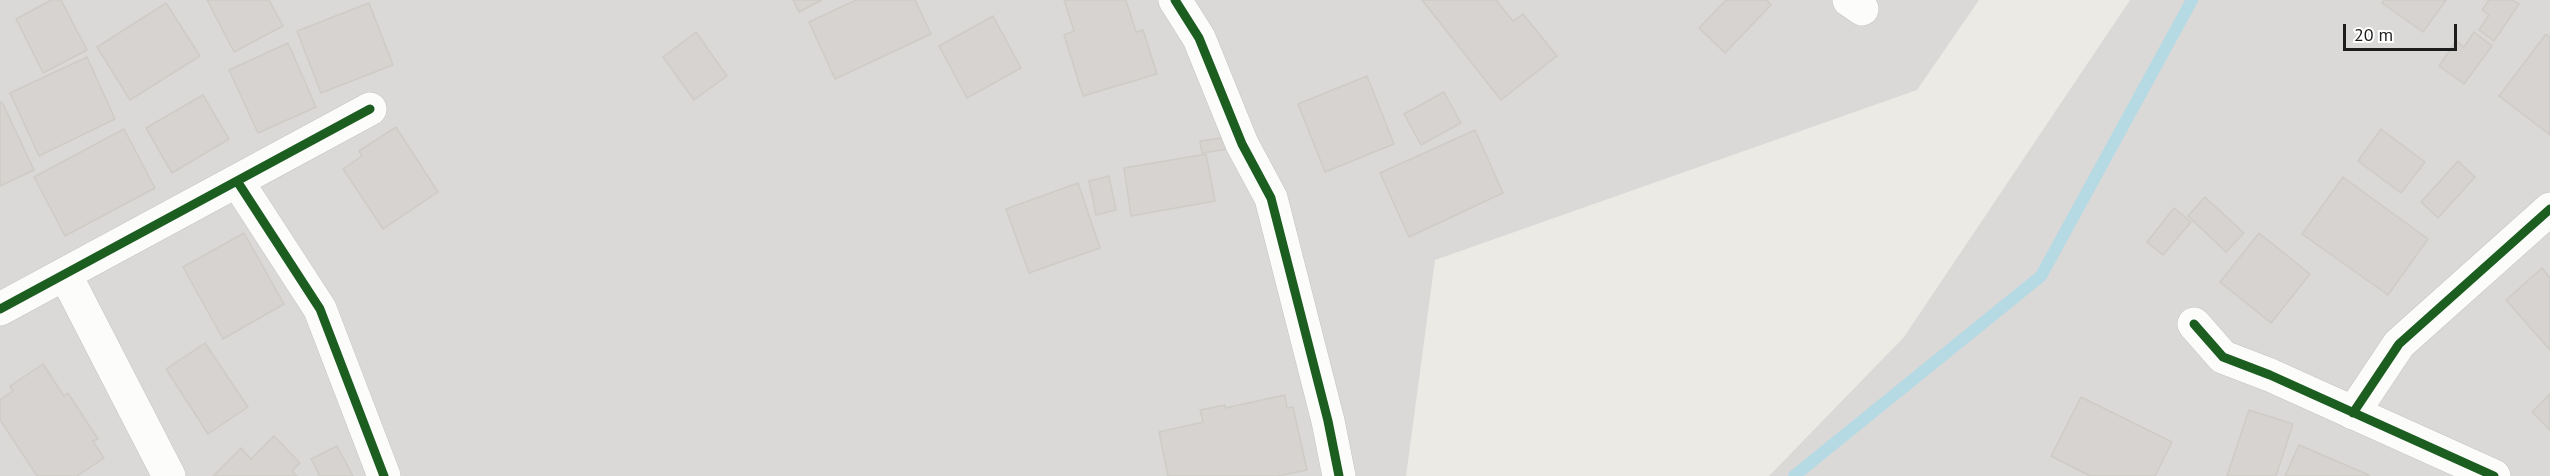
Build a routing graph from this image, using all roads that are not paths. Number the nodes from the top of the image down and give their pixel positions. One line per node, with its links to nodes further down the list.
1 (1175, 0): 11 (street)
2 (370, 110): 3 (street)
3 (237, 182): 5 (street); 10 (street)
4 (2550, 209): 8 (street)
5 (65, 274): 6 (street); 9 (street)
6 (0, 309)
7 (2194, 324): 8 (street)
8 (2352, 413): 12 (street)
9 (169, 476)
10 (384, 476)
11 (1339, 476)
12 (2494, 476)

